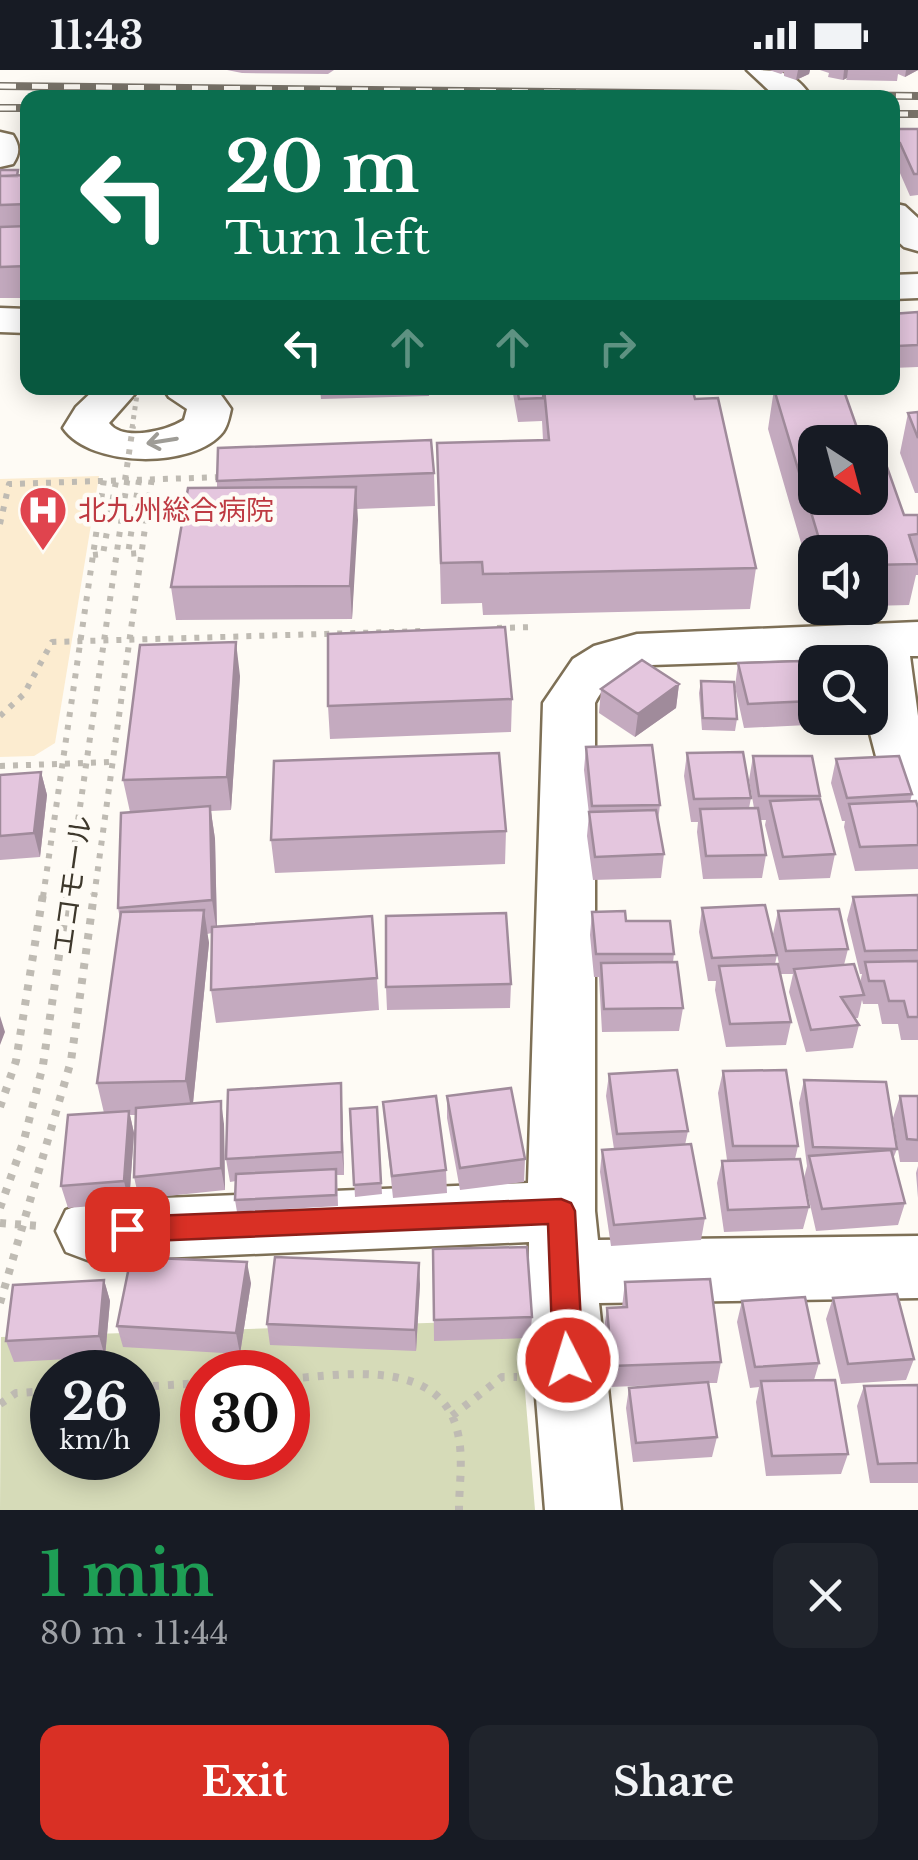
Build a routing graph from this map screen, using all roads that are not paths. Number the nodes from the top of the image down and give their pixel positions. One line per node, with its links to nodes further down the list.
1 (764, 70): 2 (main road)
2 (790, 90)
3 (0, 143): 4 (main road)
4 (0, 156)
5 (114, 395): 6 (main road, one-way to 5)
6 (195, 395)
7 (899, 640): 8 (main road); 10 (main road)
8 (918, 810)
9 (90, 1231): 10 (main road)
10 (564, 1242): 11 (main road); 12 (main road)
11 (918, 1267)
12 (582, 1510)

